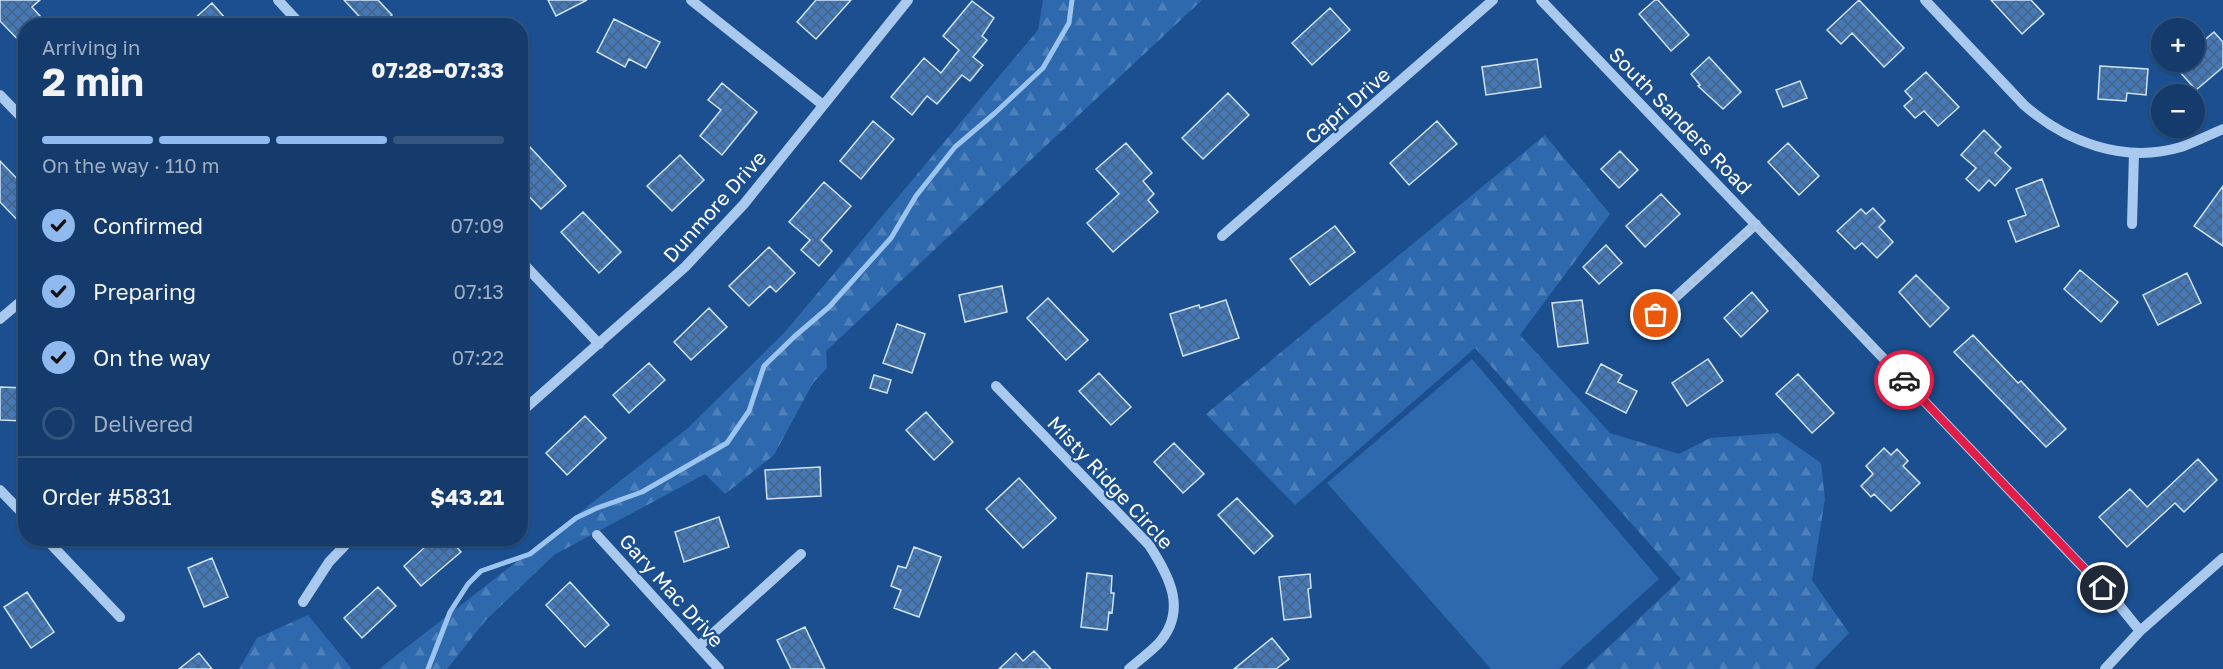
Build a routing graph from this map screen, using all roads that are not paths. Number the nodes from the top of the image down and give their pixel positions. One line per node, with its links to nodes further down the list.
1 (278, 0): 7 (street)
2 (692, 0): 9 (street)
3 (908, 0): 9 (street, Dunmore Drive)
4 (1493, 0): 15 (street, Capri Drive)
5 (1541, 0): 13 (street, South Sanders Road)
6 (1925, 0): 12 (street)
7 (295, 18)
8 (0, 95): 10 (street)
9 (823, 105): 20 (street, Dunmore Drive)
10 (18, 114)
11 (2223, 129): 12 (street)
12 (2134, 153): 14 (street)
13 (1756, 224): 18 (street); 32 (street, South Sanders Road)
14 (2132, 224)
15 (1222, 236)
16 (528, 269): 20 (street)
17 (18, 304): 19 (street)
18 (1656, 315)
19 (0, 319)
20 (599, 344): 22 (street, Dunmore Drive)
21 (996, 386): 35 (street, Misty Ridge Circle)
22 (528, 406)
23 (0, 490): 24 (street)
24 (18, 509)
25 (597, 535): 33 (street, Gary Mac Drive)
26 (53, 546): 31 (street)
27 (344, 546): 30 (street)
28 (801, 554): 33 (street)
29 (2223, 558): 32 (street)
30 (303, 602)
31 (120, 617)
32 (2140, 631): 36 (street)
33 (699, 646): 34 (street, Gary Mac Drive)
34 (719, 669)
35 (1129, 669)
36 (2105, 669)

